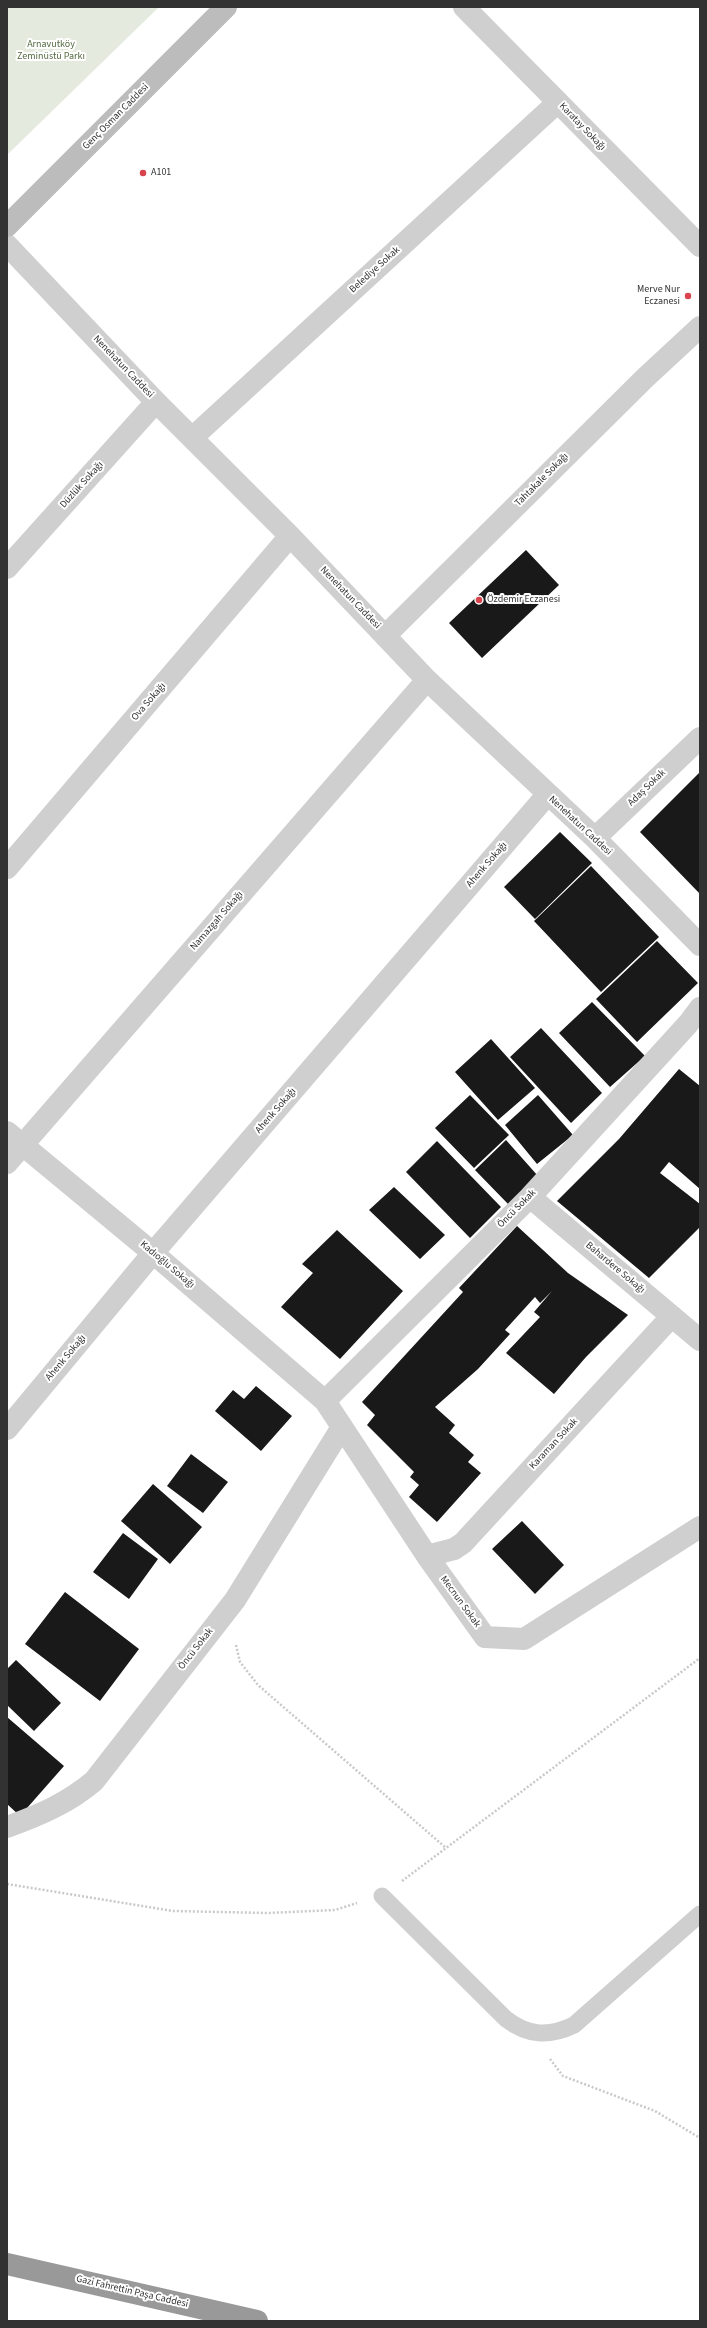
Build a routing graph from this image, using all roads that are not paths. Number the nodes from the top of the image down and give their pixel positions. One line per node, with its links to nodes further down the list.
1 (226, 7): 4 (street, Genç Osman Caddesi)
2 (464, 7): 3 (street, Karatay Sokağı)
3 (558, 102): 6 (street, Karatay Sokağı); 9 (street, Belediye Sokak)
4 (7, 226)
5 (7, 245): 8 (street, Nenehatun Caddesi)
6 (700, 246)
7 (700, 327): 12 (street, Tahtakale Sokağı)
8 (156, 402): 9 (street, Nenehatun Caddesi); 11 (street, Düzlük Sokağı)
9 (192, 438): 10 (street, Nenehatun Caddesi)
10 (290, 536): 12 (street, Nenehatun Caddesi); 17 (street, Ova Sokağı)
11 (7, 568)
12 (385, 636): 13 (street, Nenehatun Caddesi)
13 (428, 680): 15 (street, Nenehatun Caddesi); 20 (street, Namazgah Sokağı)
14 (700, 738): 16 (street, Adaş Sokak)
15 (547, 795): 16 (street, Nenehatun Caddesi); 23 (street, Ahenk Sokağı)
16 (595, 838): 18 (street, Nenehatun Caddesi)
17 (7, 868)
18 (700, 945)
19 (696, 1022): 22 (street, Öncü Sokak)
20 (14, 1138): 21 (street, Namazgah Sokağı); 23 (street, Kadıoğlu Sokağı)
21 (7, 1163)
22 (530, 1197): 24 (street, Bahardere Sokağı); 26 (street, Öncü Sokak)
23 (153, 1253): 26 (street, Kadıoğlu Sokağı); 28 (street, Ahenk Sokağı)
24 (672, 1316): 25 (street, Bahardere Sokağı); 30 (street, Karaman Sokak)
25 (700, 1340)
26 (325, 1401): 27 (street, Mecnun Sokak)
27 (342, 1427): 30 (street, Mecnun Sokak); 31 (street, Öncü Sokak)
28 (7, 1429)
29 (700, 1527): 30 (street, Mecnun Sokak)
30 (427, 1556)
31 (7, 1827)
32 (382, 1896): 33 (lane)
33 (700, 1914)
34 (7, 2264): 35 (highway, Gazi Fahrettin Paşa Caddesi)
35 (257, 2321)

